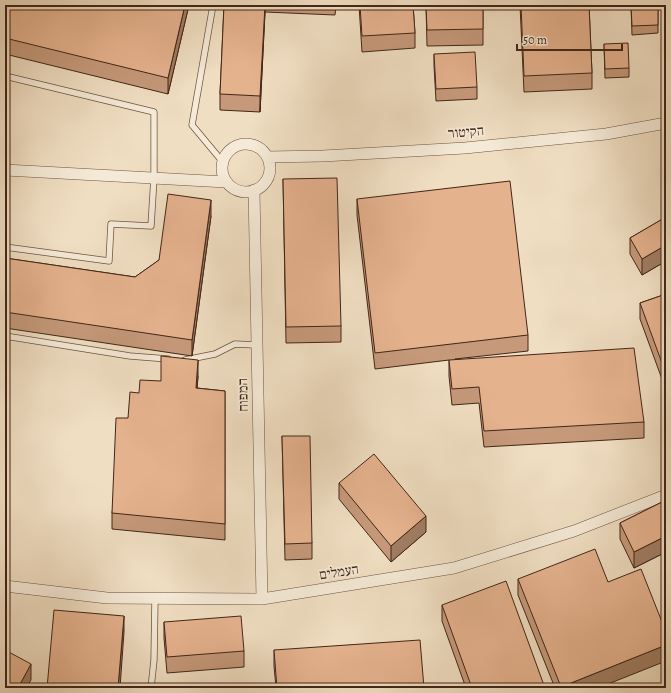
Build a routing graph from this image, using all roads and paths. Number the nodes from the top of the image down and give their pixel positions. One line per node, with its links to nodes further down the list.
1 (213, 5): 5 (lane)
2 (5, 76): 7 (lane)
3 (666, 123): 4 (street, הקיטור)
4 (267, 157): 5 (street); 9 (street)
5 (222, 161): 8 (street)
6 (5, 170): 7 (street)
7 (154, 178): 8 (street); 10 (lane)
8 (226, 182): 9 (street)
9 (254, 190): 12 (street, המפוח)
10 (5, 247)
11 (5, 336): 13 (lane)
12 (257, 345): 14 (lane); 18 (street, המפוח)
13 (172, 359)
14 (180, 360)
15 (666, 495): 18 (street, העמלים)
16 (5, 586): 17 (street, העמלים)
17 (155, 599): 18 (street, העמלים); 19 (lane)
18 (262, 599)
19 (151, 688)

